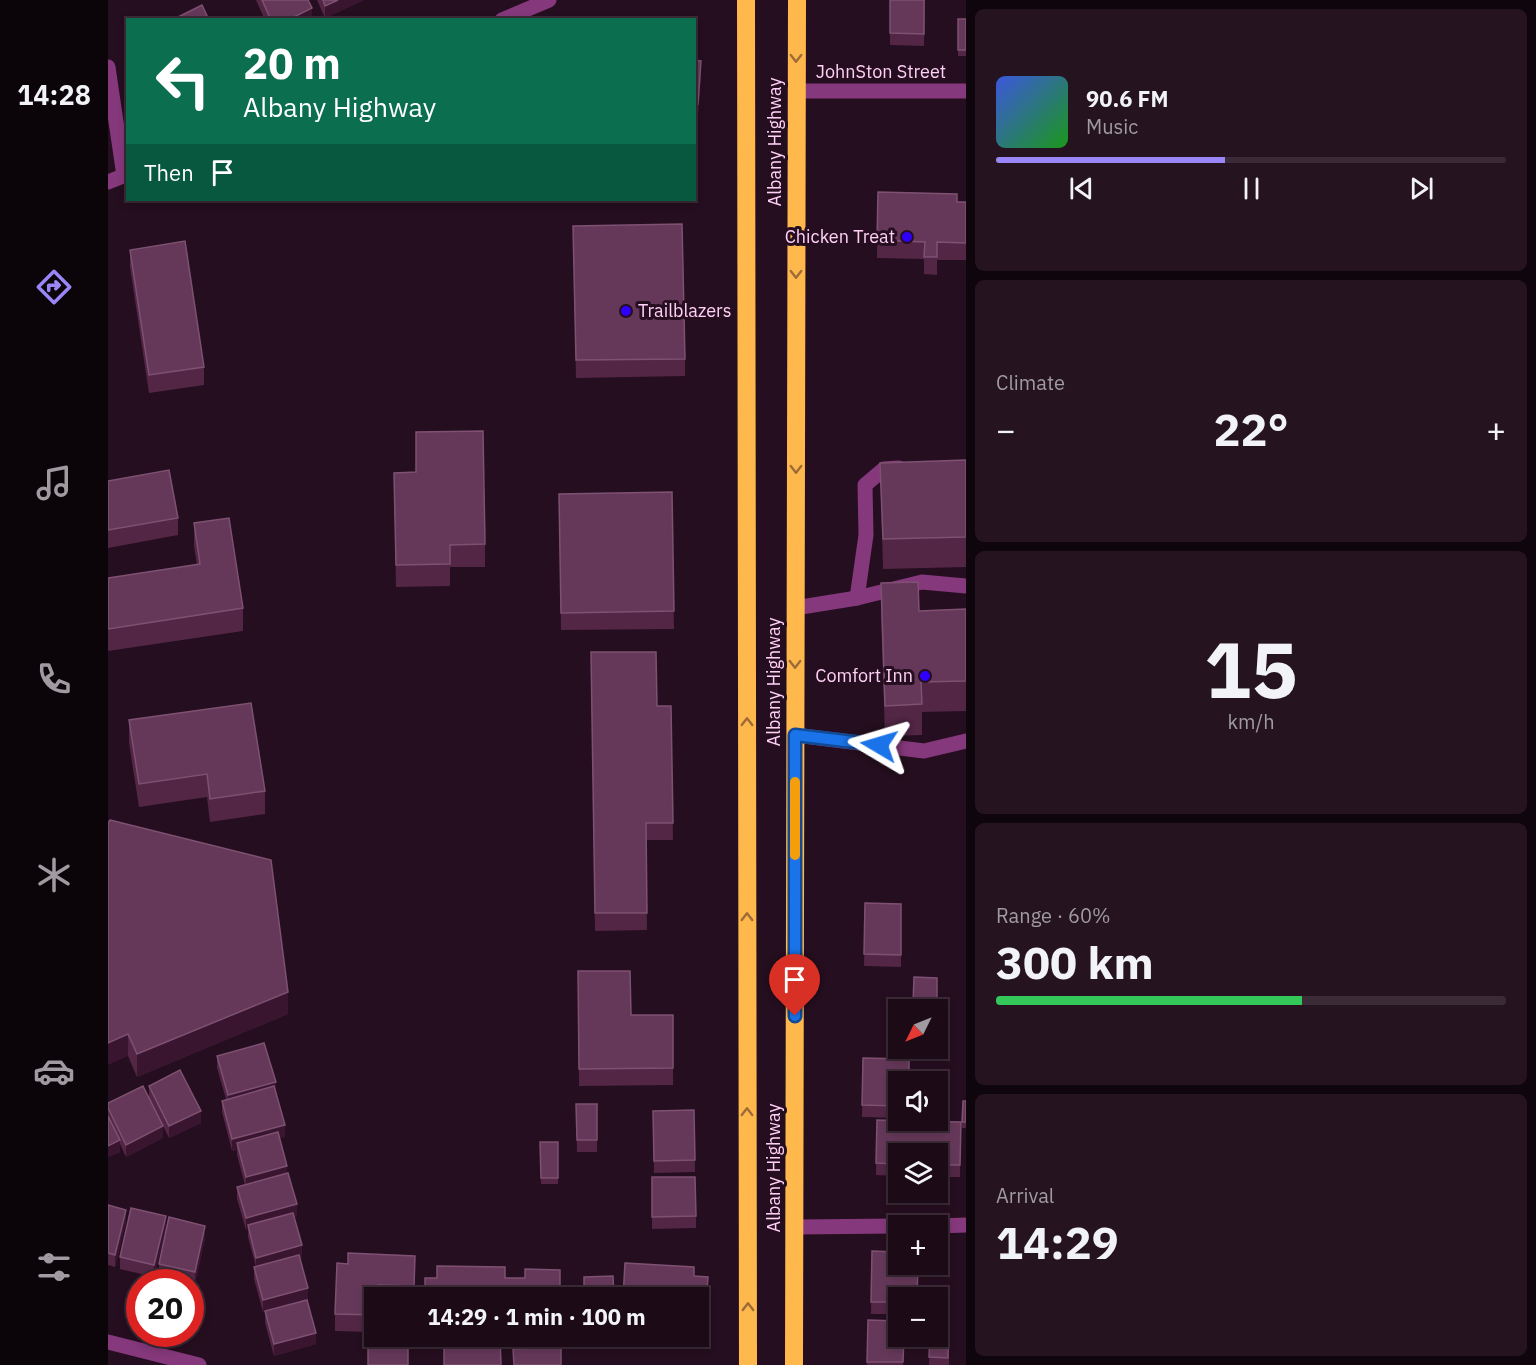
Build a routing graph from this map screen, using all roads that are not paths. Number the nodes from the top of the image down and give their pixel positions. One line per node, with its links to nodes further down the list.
1 (549, 0): 4 (street)
2 (746, 0): 22 (highway, Albany Highway, one-way to 2)
3 (798, 0): 6 (highway, Albany Highway, one-way to 6)
4 (507, 18)
5 (108, 67): 8 (street)
6 (796, 91): 7 (street, JohnSton Street); 13 (highway, Albany Highway, one-way to 13)
7 (966, 91)
8 (126, 175): 9 (street)
9 (108, 182)
10 (918, 468): 12 (street)
11 (966, 586): 12 (street)
12 (857, 597): 13 (street)
13 (795, 608): 14 (highway, Albany Highway, one-way to 14)
14 (795, 735): 15 (street); 19 (highway, Albany Highway)
15 (966, 741)
16 (966, 1225): 18 (street)
17 (888, 1226): 19 (street)
18 (948, 1226)
19 (795, 1227): 23 (highway, Albany Highway)
20 (108, 1342): 21 (street)
21 (199, 1365)
22 (748, 1365)
23 (794, 1365)

